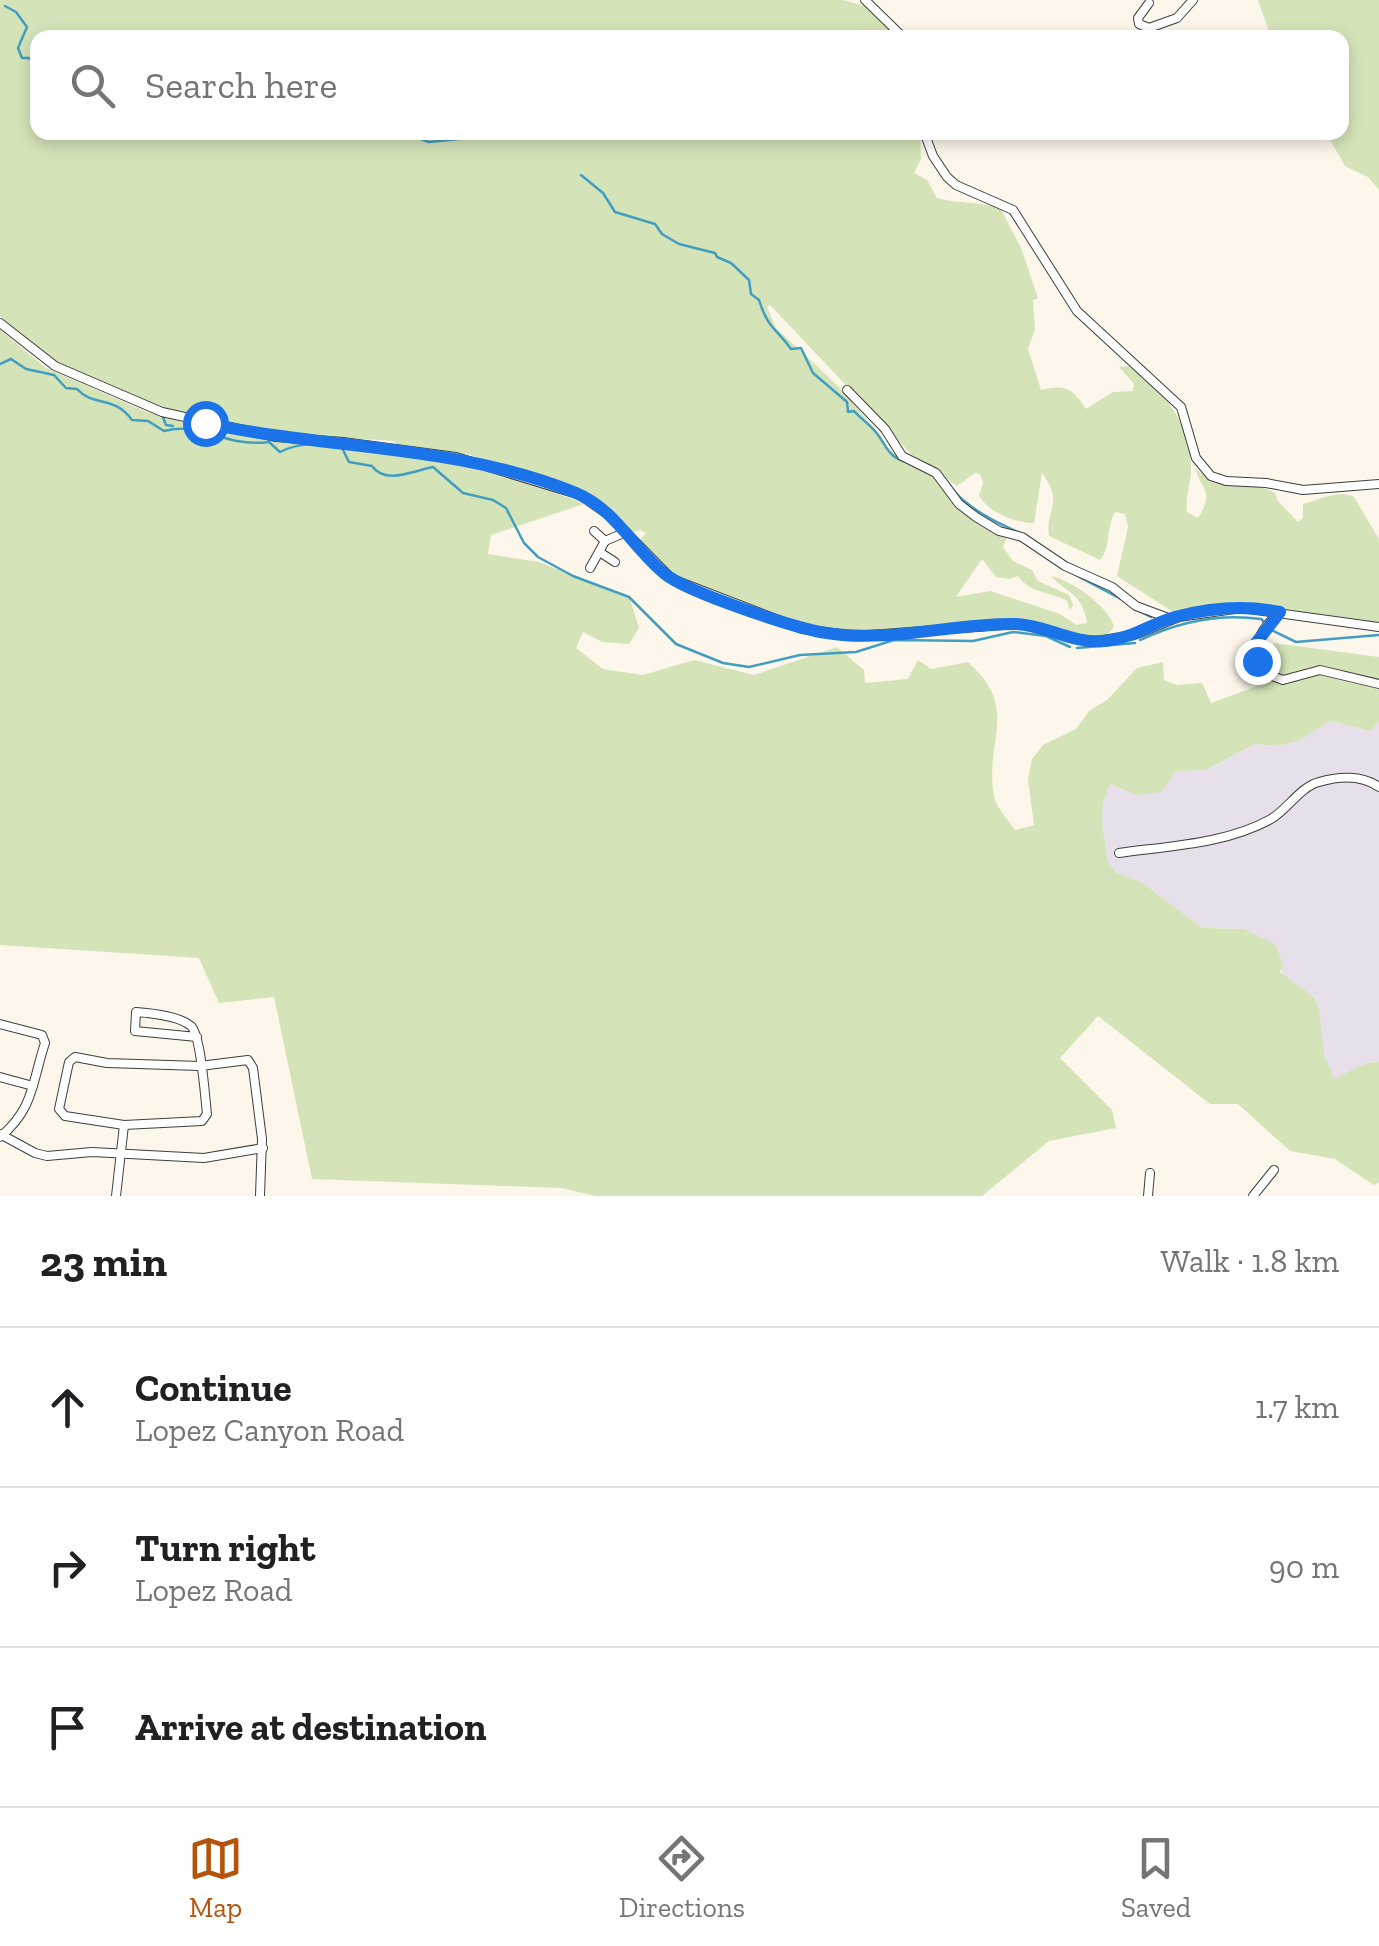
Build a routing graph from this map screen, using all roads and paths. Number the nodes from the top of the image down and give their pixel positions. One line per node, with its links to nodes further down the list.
1 (866, 0): 4 (street)
2 (1193, 0): 3 (street)
3 (1149, 3)
4 (896, 30)
5 (927, 140): 8 (street)
6 (0, 323): 10 (street)
7 (847, 390): 16 (street)
8 (1379, 484)
9 (594, 532): 11 (street)
10 (626, 532): 11 (street); 16 (street)
11 (605, 542): 12 (street)
12 (601, 553): 13 (street); 14 (street)
13 (615, 562)
14 (590, 568)
15 (1280, 612): 16 (street); 17 (street); 18 (street)
16 (1171, 619)
17 (1379, 628)
18 (1379, 684)
19 (1379, 787): 20 (street)
20 (1120, 852)
21 (0, 1024): 25 (street)
22 (197, 1037): 22 (street); 23 (street)
23 (200, 1066): 26 (street); 26 (street); 28 (street)
24 (0, 1076): 25 (street)
25 (33, 1086): 27 (street)
26 (124, 1125): 29 (street)
27 (1, 1136): 29 (street)
28 (263, 1148): 29 (street); 33 (street)
29 (121, 1154): 32 (street)
30 (1274, 1170): 35 (street)
31 (1150, 1173): 34 (street)
32 (116, 1196)
33 (260, 1196)
34 (1148, 1196)
35 (1253, 1196)

